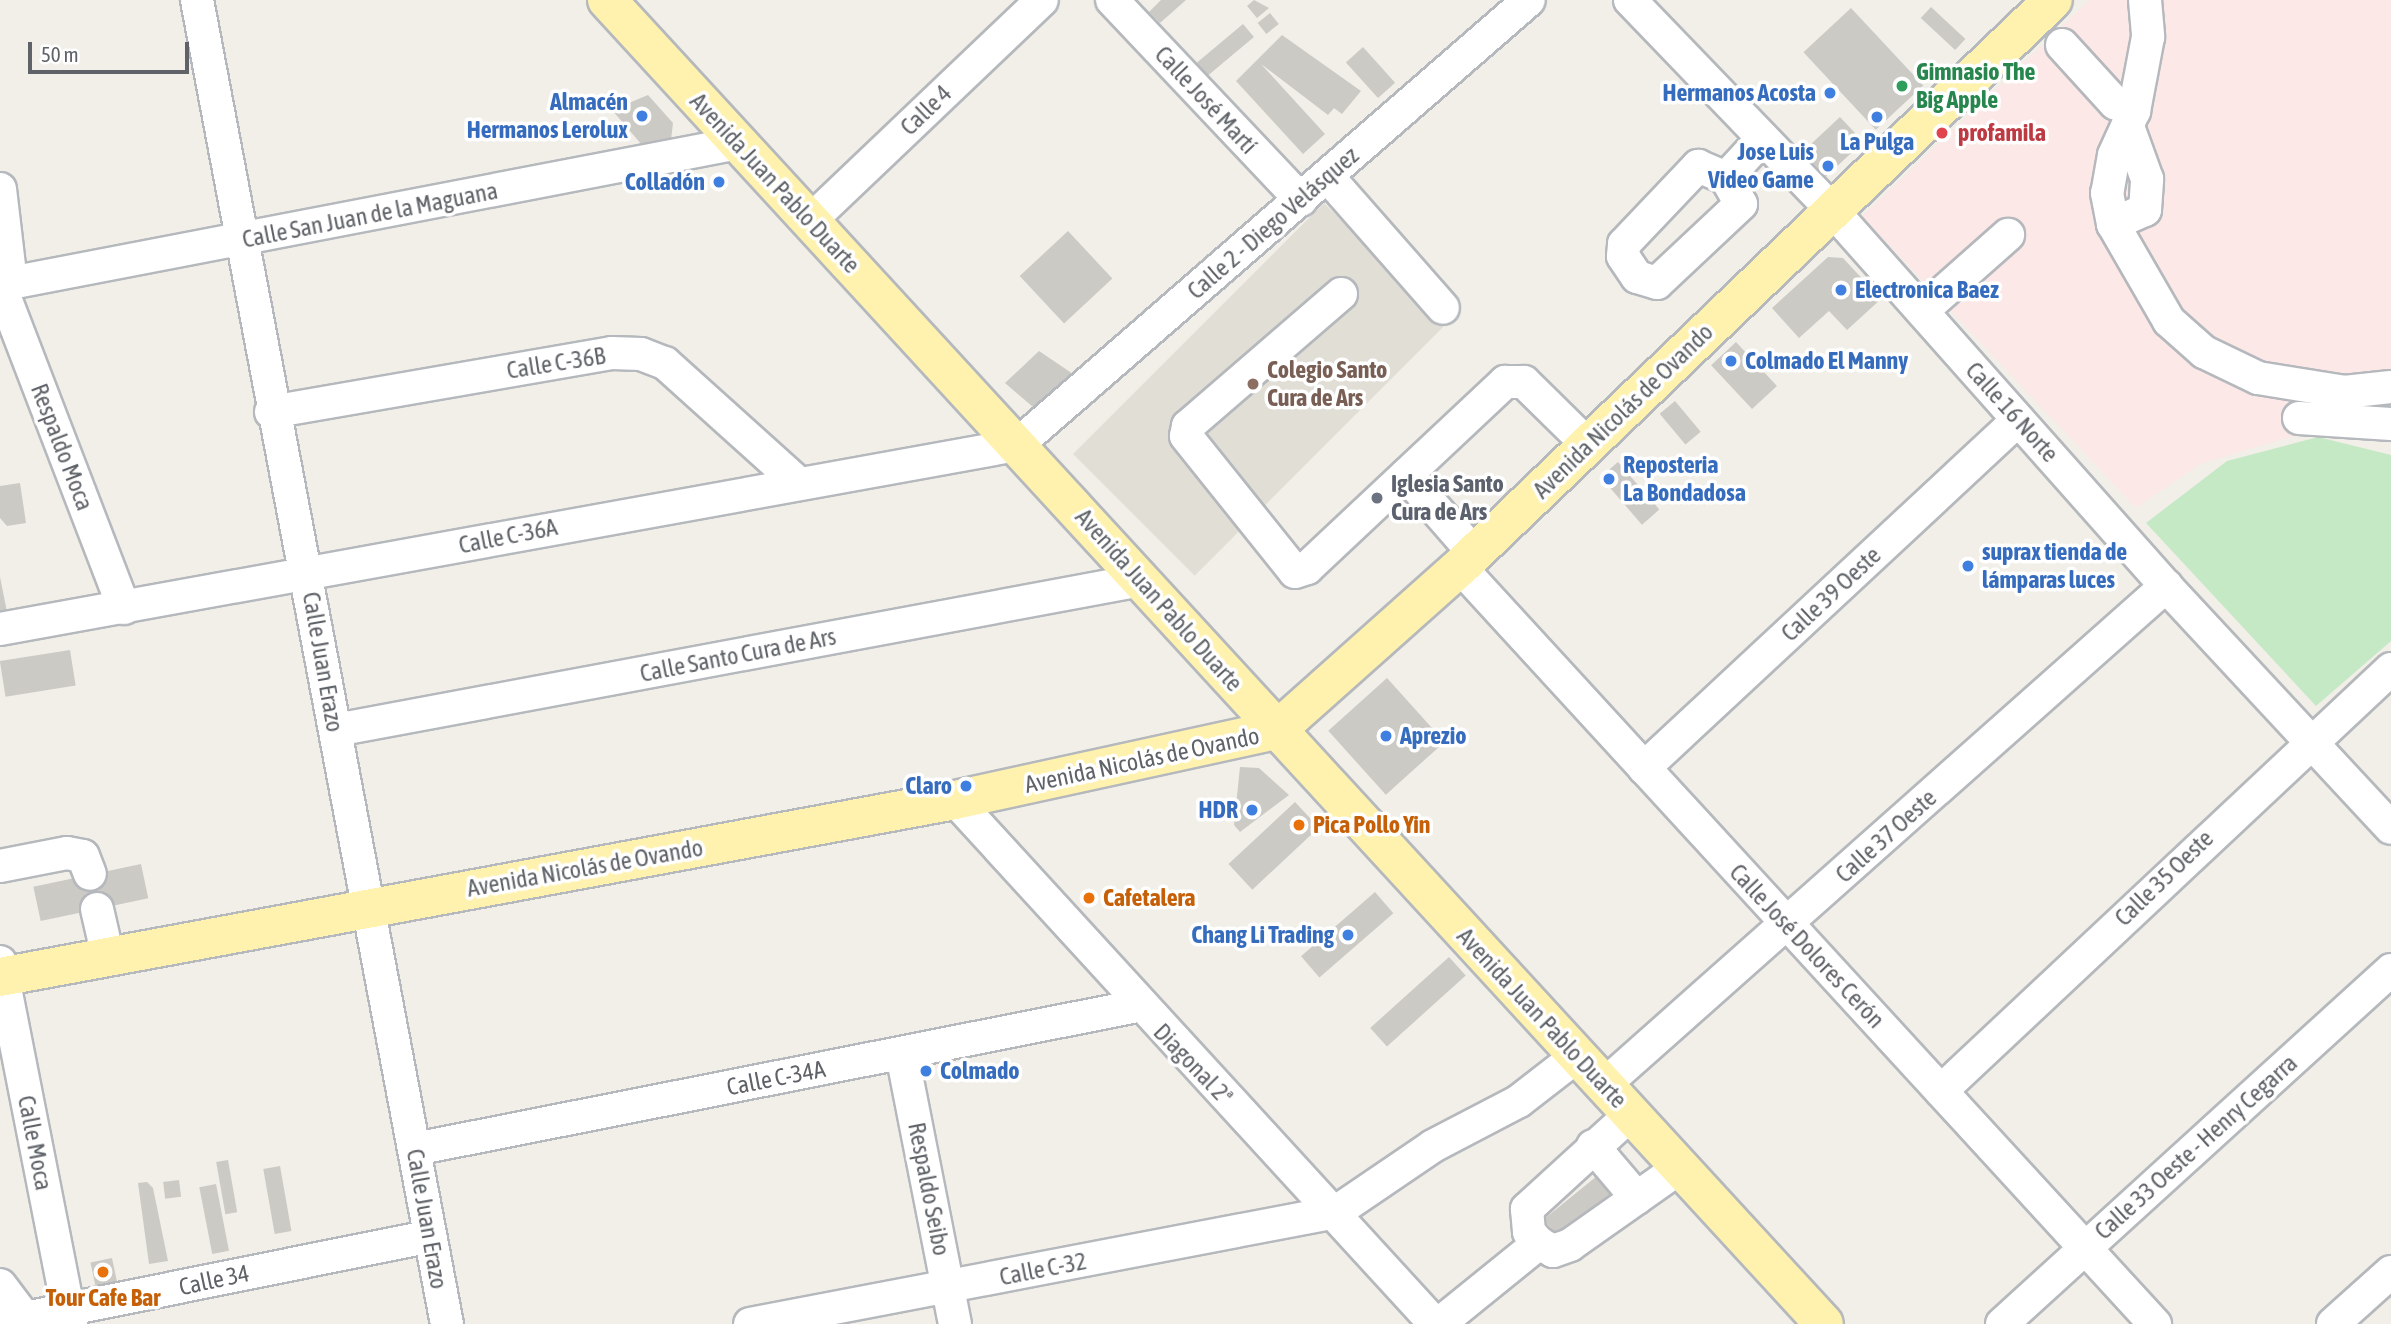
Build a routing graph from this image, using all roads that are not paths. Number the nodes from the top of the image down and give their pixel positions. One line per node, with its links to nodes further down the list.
1 (197, 0): 20 (street, Calle Juan Erazo)
2 (607, 0): 12 (main road, Avenida Juan Pablo Duarte)
3 (1042, 0): 18 (street, Calle 4)
4 (1112, 0): 16 (street, Calle José Martí)
5 (1529, 0): 13 (street, Calle 2 - Diego Velásquez)
6 (1630, 0): 11 (street, Calle 16 Norte)
7 (2053, 0): 17 (main road, Avenida Nicolás de Ovando)
8 (2145, 0): 10 (street)
9 (2062, 45): 10 (street)
10 (2132, 121): 25 (street)
11 (1763, 138): 14 (street); 17 (street, Calle 16 Norte)
12 (739, 143): 18 (main road, Avenida Juan Pablo Duarte); 20 (street, Calle San Juan de la Maguana)
13 (1328, 177): 16 (street, Calle 2 - Diego Velásquez); 23 (street)
14 (1726, 178)
15 (0, 190): 21 (street, Respaldo Moca)
16 (1301, 200): 30 (street, Calle 2 - Diego Velásquez)
17 (1832, 209): 24 (street, Calle 16 Norte); 31 (main road, Avenida Nicolás de Ovando)
18 (810, 221): 30 (main road, Avenida Juan Pablo Duarte)
19 (2008, 234): 24 (street)
20 (241, 240): 21 (street, Calle San Juan de la Maguana); 26 (street, Calle Juan Erazo)
21 (4, 284): 38 (street, Respaldo Moca)
22 (1341, 293): 32 (street)
23 (1443, 308)
24 (1922, 311): 28 (street, Calle 16 Norte)
25 (2391, 387)
26 (271, 412): 33 (street, Calle C-36B); 35 (street, Calle Juan Erazo)
27 (2299, 418): 29 (street)
28 (2018, 420): 37 (street, Calle 16 Norte); 44 (street, Calle 39 Oeste)
29 (2391, 424)
30 (1017, 445): 33 (street, Calle C-36A); 36 (main road, Avenida Juan Pablo Duarte)
31 (1588, 445): 32 (street); 34 (main road, Avenida Nicolás de Ovando)
32 (1406, 475): 34 (street, Calle José Dolores Cerón)
33 (797, 482): 35 (street, Calle C-36A)
34 (1467, 560): 42 (main road, Avenida Nicolás de Ovando); 44 (street, Calle José Dolores Cerón)
35 (308, 573): 38 (street, Calle C-36A); 41 (street, Calle Juan Erazo)
36 (1141, 580): 41 (street, Calle Santo Cura de Ars); 42 (main road, Avenida Juan Pablo Duarte)
37 (2166, 586): 43 (street, Calle 16 Norte); 51 (street, Calle 37 Oeste)
38 (124, 608): 39 (street, Calle C-36A)
39 (0, 629)
40 (2391, 669): 43 (street, Calle 35 Oeste)
41 (336, 730): 50 (street, Calle Juan Erazo)
42 (1277, 730): 45 (main road, Avenida Nicolás de Ovando); 57 (main road, Avenida Juan Pablo Duarte)
43 (2310, 739): 46 (street, Calle 16 Norte); 59 (street, Calle 35 Oeste)
44 (1644, 768): 51 (street, Calle José Dolores Cerón)
45 (955, 800): 50 (main road, Avenida Nicolás de Ovando); 55 (street, Diagonal 2ª)
46 (2391, 828)
47 (0, 866): 48 (street)
48 (90, 874)
49 (97, 909): 52 (street)
50 (366, 909): 52 (main road, Avenida Nicolás de Ovando); 62 (street, Calle Juan Erazo)
51 (1788, 924): 58 (street, Calle 37 Oeste); 59 (street, Calle José Dolores Cerón)
52 (108, 957): 54 (main road, Avenida Nicolás de Ovando)
53 (2391, 970): 68 (street, Calle 33 Oeste - Henry Cegarra)
54 (1, 972): 72 (street, Calle Moca)
55 (1138, 1006): 56 (street, Calle C-34A); 65 (street, Diagonal 2ª)
56 (902, 1054): 62 (street, Calle C-34A); 71 (street, Respaldo Seibo)
57 (1577, 1056): 58 (main road, Avenida Juan Pablo Duarte); 65 (street)
58 (1604, 1085): 60 (main road, Avenida Juan Pablo Duarte)
59 (1941, 1091): 68 (street, Calle José Dolores Cerón)
60 (1631, 1114): 61 (street); 63 (main road, Avenida Juan Pablo Duarte)
61 (1593, 1146): 64 (street); 67 (street)
62 (415, 1149): 66 (street, Calle Juan Erazo)
63 (1679, 1168): 64 (street); 78 (main road, Avenida Juan Pablo Duarte)
64 (1637, 1198): 67 (street)
65 (1336, 1212): 71 (street, Calle C-32); 77 (street, Diagonal 2ª)
66 (427, 1237): 72 (street, Calle 34); 74 (street, Calle Juan Erazo)
67 (1539, 1243): 77 (street)
68 (2085, 1248): 79 (street, Calle 33 Oeste - Henry Cegarra); 80 (street, Calle José Dolores Cerón)
69 (2391, 1272): 81 (street)
70 (0, 1285): 73 (street)
71 (948, 1287): 75 (street, Calle C-32); 76 (street, Respaldo Seibo)
72 (70, 1317): 73 (street, Calle 34)
73 (12, 1321)
74 (447, 1324)
75 (751, 1324)
76 (955, 1324)
77 (1437, 1324)
78 (1824, 1324)
79 (2002, 1324)
80 (2155, 1324)
81 (2333, 1324)

